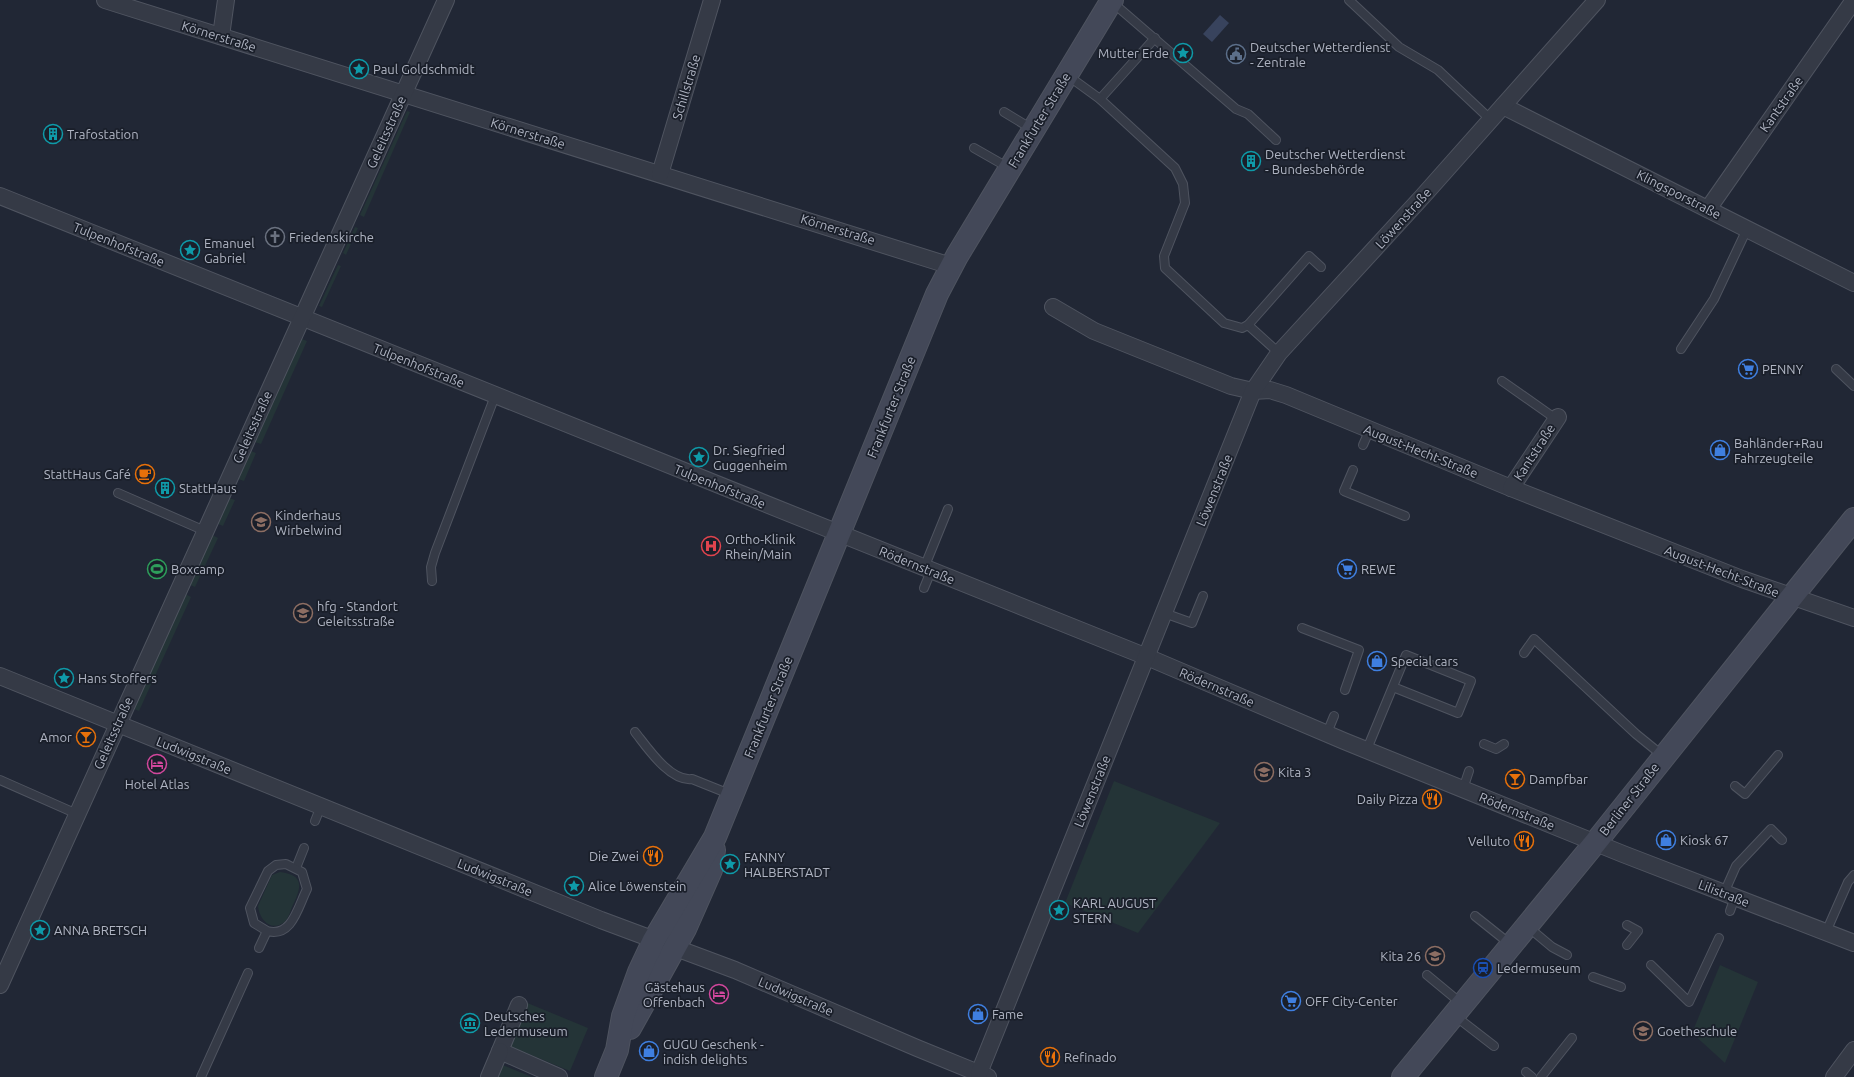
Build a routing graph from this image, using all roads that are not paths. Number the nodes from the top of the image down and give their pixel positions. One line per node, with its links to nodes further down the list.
1 (105, 0): 9 (street, Körnerstraße)
2 (226, 0): 9 (street)
3 (446, 0): 12 (street, Geleitsstraße)
4 (712, 0): 21 (street, Schillstraße)
5 (1112, 0): 10 (lane); 11 (main road, Frankfurter Straße)
6 (1349, 0): 16 (lane)
7 (1596, 0): 14 (street, Löwenstraße)
8 (1854, 0): 23 (street, Kantstraße)
9 (221, 36): 12 (street, Körnerstraße)
10 (1155, 38): 13 (lane); 18 (lane)
11 (1067, 75): 13 (lane); 17 (main road, Frankfurter Straße)
12 (403, 93): 21 (street, Körnerstraße); 29 (street, Geleitsstraße)
13 (1100, 99): 30 (lane)
14 (1503, 106): 16 (street, Löwenstraße); 23 (street, Klingsporstraße)
15 (1004, 112): 17 (lane)
16 (1491, 120): 32 (street, Löwenstraße)
17 (1033, 130): 20 (main road, Frankfurter Straße)
18 (1276, 140)
19 (974, 148): 20 (lane)
20 (1009, 168): 25 (main road, Frankfurter Straße)
21 (660, 174): 25 (street, Körnerstraße)
22 (0, 196): 29 (street, Tulpenhofstraße)
23 (1708, 209): 24 (street, Klingsporstraße)
24 (1747, 229): 27 (street, Klingsporstraße); 31 (lane)
25 (951, 266): 48 (main road, Frankfurter Straße)
26 (1321, 267): 30 (lane)
27 (1854, 283)
28 (1053, 307): 36 (street, August-Hecht-Straße)
29 (302, 318): 37 (street, Tulpenhofstraße); 47 (street, Geleitsstraße)
30 (1248, 325): 32 (lane)
31 (1681, 349)
32 (1279, 353): 36 (street, Löwenstraße)
33 (1836, 369): 35 (lane)
34 (1502, 381): 38 (lane)
35 (1854, 386)
36 (1253, 391): 39 (street, August-Hecht-Straße); 54 (street, Löwenstraße)
37 (496, 396): 48 (street, Tulpenhofstraße); 50 (lane)
38 (1557, 418): 42 (street, Kantstraße)
39 (1370, 429): 40 (lane); 42 (street, August-Hecht-Straße)
40 (1363, 445)
41 (1353, 470): 45 (lane)
42 (1511, 488): 53 (street, August-Hecht-Straße)
43 (118, 493): 47 (lane)
44 (948, 509): 49 (lane)
45 (1405, 516)
46 (1854, 519): 53 (main road, Berliner Straße)
47 (205, 531): 63 (street, Geleitsstraße)
48 (839, 534): 49 (street, Rödernstraße); 75 (main road, Frankfurter Straße)
49 (928, 570): 51 (lane); 58 (street, Rödernstraße)
50 (432, 581)
51 (924, 588)
52 (1203, 596): 54 (lane)
53 (1791, 597): 55 (street, August-Hecht-Straße); 70 (main road, Berliner Straße)
54 (1164, 613): 58 (street, Löwenstraße)
55 (1854, 618)
56 (1302, 628): 61 (lane)
57 (1524, 653): 70 (lane)
58 (1147, 658): 65 (street, Rödernstraße); 111 (street, Löwenstraße)
59 (0, 676): 63 (street, Ludwigstraße)
60 (1393, 687): 60 (lane); 68 (lane)
61 (1345, 690)
62 (1334, 716): 65 (lane)
63 (117, 724): 76 (street, Geleitsstraße); 91 (street, Ludwigstraße)
64 (634, 732): 75 (lane)
65 (1327, 733): 68 (street, Rödernstraße)
66 (1484, 744): 67 (lane)
67 (1504, 744)
68 (1367, 749): 74 (street, Rödernstraße)
69 (1778, 755): 73 (lane)
70 (1663, 756): 79 (main road, Berliner Straße)
71 (1469, 771): 74 (lane)
72 (0, 780): 76 (lane)
73 (1735, 786)
74 (1463, 788): 79 (street, Rödernstraße)
75 (732, 795): 77 (main road, Frankfurter Straße)
76 (77, 814): 102 (street, Geleitsstraße)
77 (715, 837): 91 (main road, Frankfurter Straße); 95 (main road, Frankfurter Straße)
78 (1782, 840): 84 (lane)
79 (1595, 843): 84 (street, Lilistraße); 86 (main road, Berliner Straße)
80 (304, 848): 81 (lane)
81 (296, 868): 88 (lane); 88 (lane)
82 (1854, 875): 83 (lane)
83 (1851, 883): 89 (lane)
84 (1730, 900): 89 (street, Lilistraße)
85 (1475, 916): 93 (lane)
86 (1526, 925): 93 (main road, Berliner Straße); 97 (lane)
87 (1627, 925): 94 (lane)
88 (267, 931): 96 (lane)
89 (1826, 932): 92 (street, Lilistraße)
90 (1720, 938): 98 (lane)
91 (654, 940): 95 (street, Ludwigstraße); 108 (main road, Frankfurter Straße)
92 (1854, 943)
93 (1511, 945): 105 (main road, Berliner Straße)
94 (1627, 945)
95 (676, 947): 108 (main road, Frankfurter Straße); 111 (street, Ludwigstraße)
96 (259, 948)
97 (1567, 955)
98 (1651, 965)
99 (248, 973): 112 (lane)
100 (1427, 975): 105 (lane)
101 (1593, 977): 103 (lane)
102 (0, 985)
103 (1620, 987)
104 (519, 1005): 110 (street)
105 (1458, 1010): 107 (lane); 116 (main road, Berliner Straße)
106 (1572, 1038): 117 (lane)
107 (1494, 1046)
108 (617, 1050): 115 (main road, Frankfurter Straße)
109 (1854, 1050): 118 (street)
110 (500, 1052): 113 (street); 114 (street)
111 (984, 1075)
112 (201, 1077)
113 (489, 1077)
114 (559, 1077)
115 (606, 1077)
116 (1403, 1077)
117 (1541, 1077)
118 (1834, 1077)

